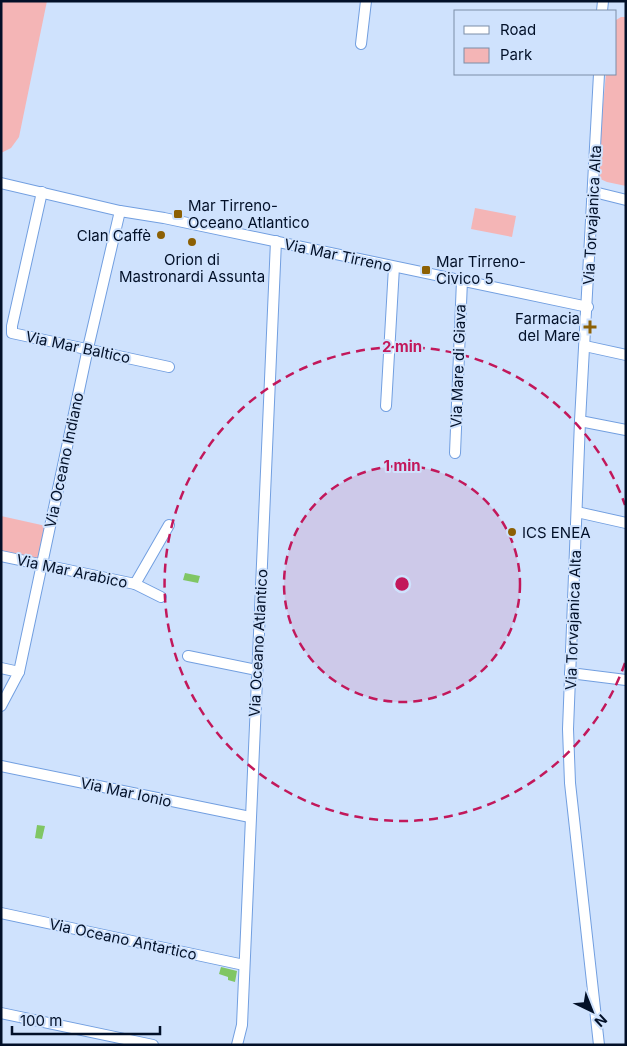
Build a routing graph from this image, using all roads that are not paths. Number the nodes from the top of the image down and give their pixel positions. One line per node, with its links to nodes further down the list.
1 (366, 1): 2 (street)
2 (361, 44)
3 (599, 75): 6 (street, Via Torvajanica Alta)
4 (1, 183): 5 (street, Via Mar Tirreno)
5 (42, 192): 8 (street, Via Mar Tirreno); 14 (street, Via Mar Baltico)
6 (594, 192): 7 (street); 12 (street, Via Torvajanica Alta)
7 (626, 200)
8 (120, 211): 9 (street, Via Mar Tirreno); 14 (street, Via Oceano Indiano)
9 (276, 241): 10 (street, Via Mar Tirreno); 30 (street, Via Oceano Atlantico)
10 (394, 268): 11 (street, Via Mar Tirreno); 17 (street)
11 (462, 280): 12 (street, Via Mar Tirreno); 20 (street, Via Mare di Giava)
12 (588, 307): 13 (street, Via Torvajanica Alta)
13 (585, 346): 15 (street); 18 (street, Via Torvajanica Alta)
14 (88, 348): 16 (street, Via Mar Baltico); 25 (street, Via Oceano Indiano)
15 (626, 355)
16 (168, 367)
17 (386, 406)
18 (580, 421): 19 (street); 21 (street, Via Torvajanica Alta)
19 (626, 430)
20 (455, 452)
21 (577, 512): 22 (street); 32 (street, Via Torvajanica Alta)
22 (626, 524)
23 (168, 525): 26 (street, Via Mar Arabico)
24 (1, 556): 25 (street, Via Mar Arabico)
25 (42, 565): 26 (street, Via Mar Arabico); 31 (street, Via Oceano Indiano)
26 (136, 584): 27 (street)
27 (161, 597)
28 (188, 656): 30 (street)
29 (1, 668): 31 (street)
30 (257, 670): 36 (street, Via Oceano Atlantico)
31 (19, 672): 34 (street, Via Oceano Indiano)
32 (570, 673): 33 (street); 42 (street, Via Torvajanica Alta)
33 (626, 680)
34 (1, 706)
35 (1, 766): 36 (street, Via Mar Ionio)
36 (250, 817): 38 (street, Via Oceano Atlantico)
37 (1, 913): 38 (street, Via Oceano Antartico)
38 (244, 965): 41 (street, Via Oceano Atlantico)
39 (1, 1013): 40 (street)
40 (153, 1045)
41 (237, 1045)
42 (599, 1045)

